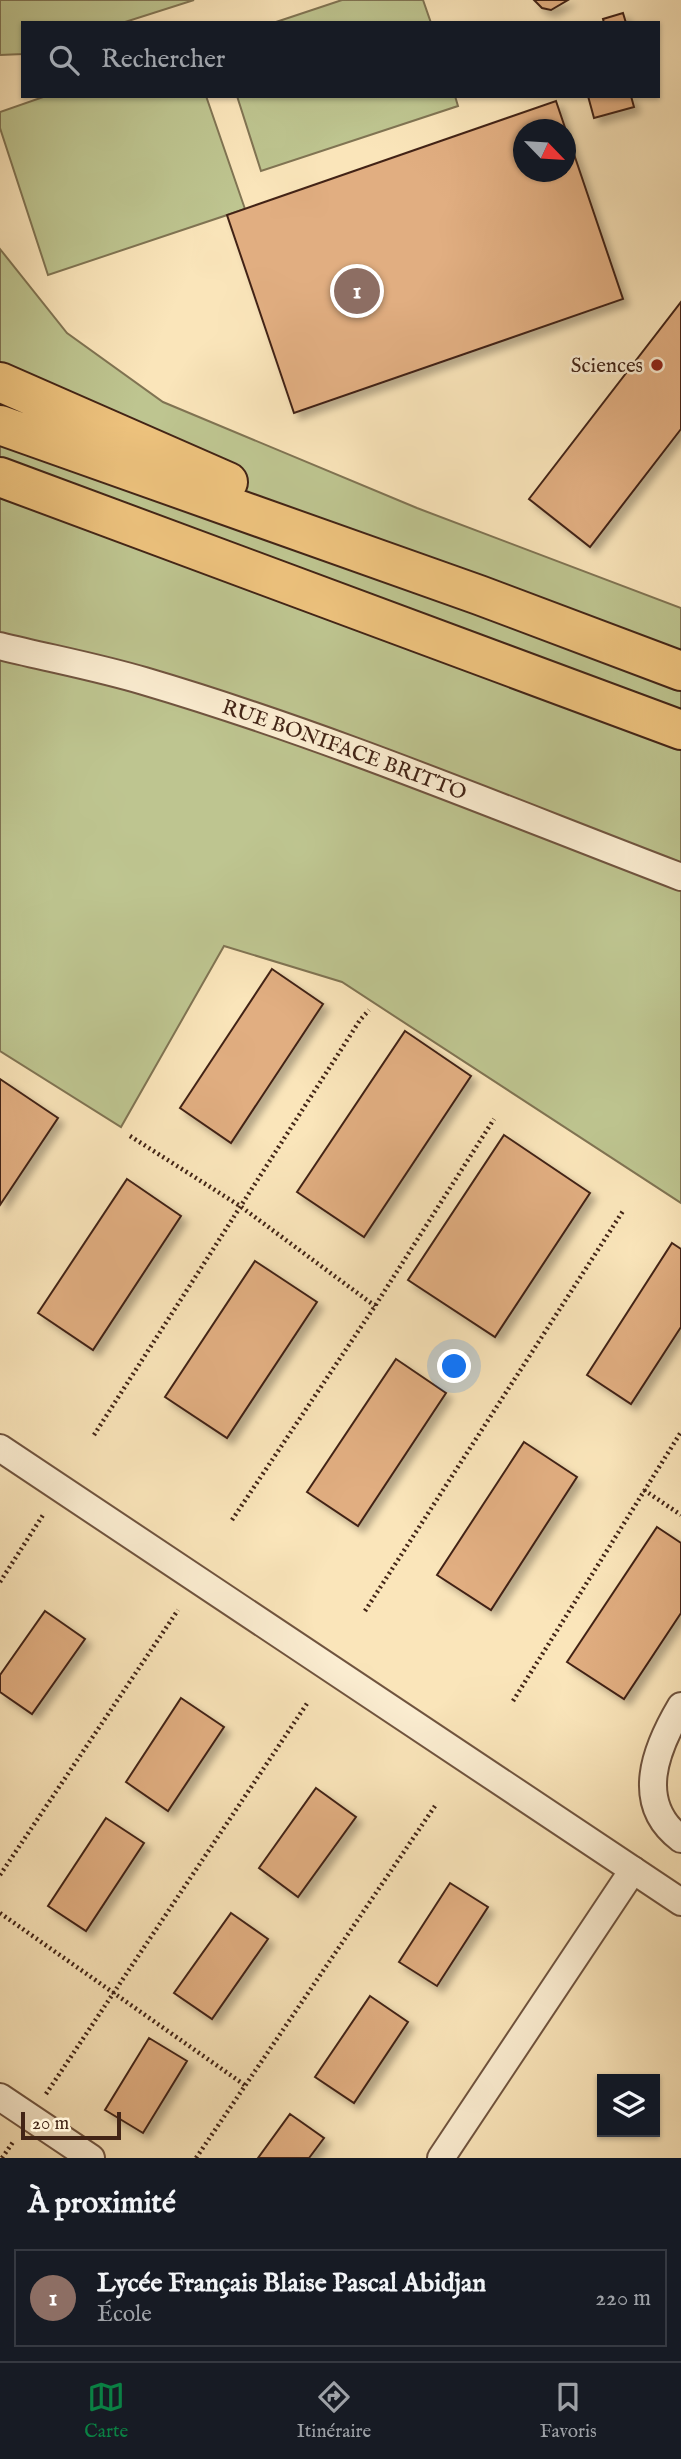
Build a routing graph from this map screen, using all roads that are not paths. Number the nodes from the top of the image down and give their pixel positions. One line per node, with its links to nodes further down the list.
1 (0, 382): 4 (highway)
2 (0, 425): 4 (highway)
3 (0, 477): 7 (highway)
4 (479, 595): 6 (highway)
5 (0, 646): 8 (street, RUE BONIFACE BRITTO)
6 (681, 671)
7 (681, 730)
8 (681, 877)
9 (0, 1448): 12 (street)
10 (681, 1706): 11 (street)
11 (681, 1839)
12 (633, 1870): 13 (street); 16 (street)
13 (681, 1902)
14 (0, 2097): 15 (street)
15 (91, 2158)
16 (441, 2158)

